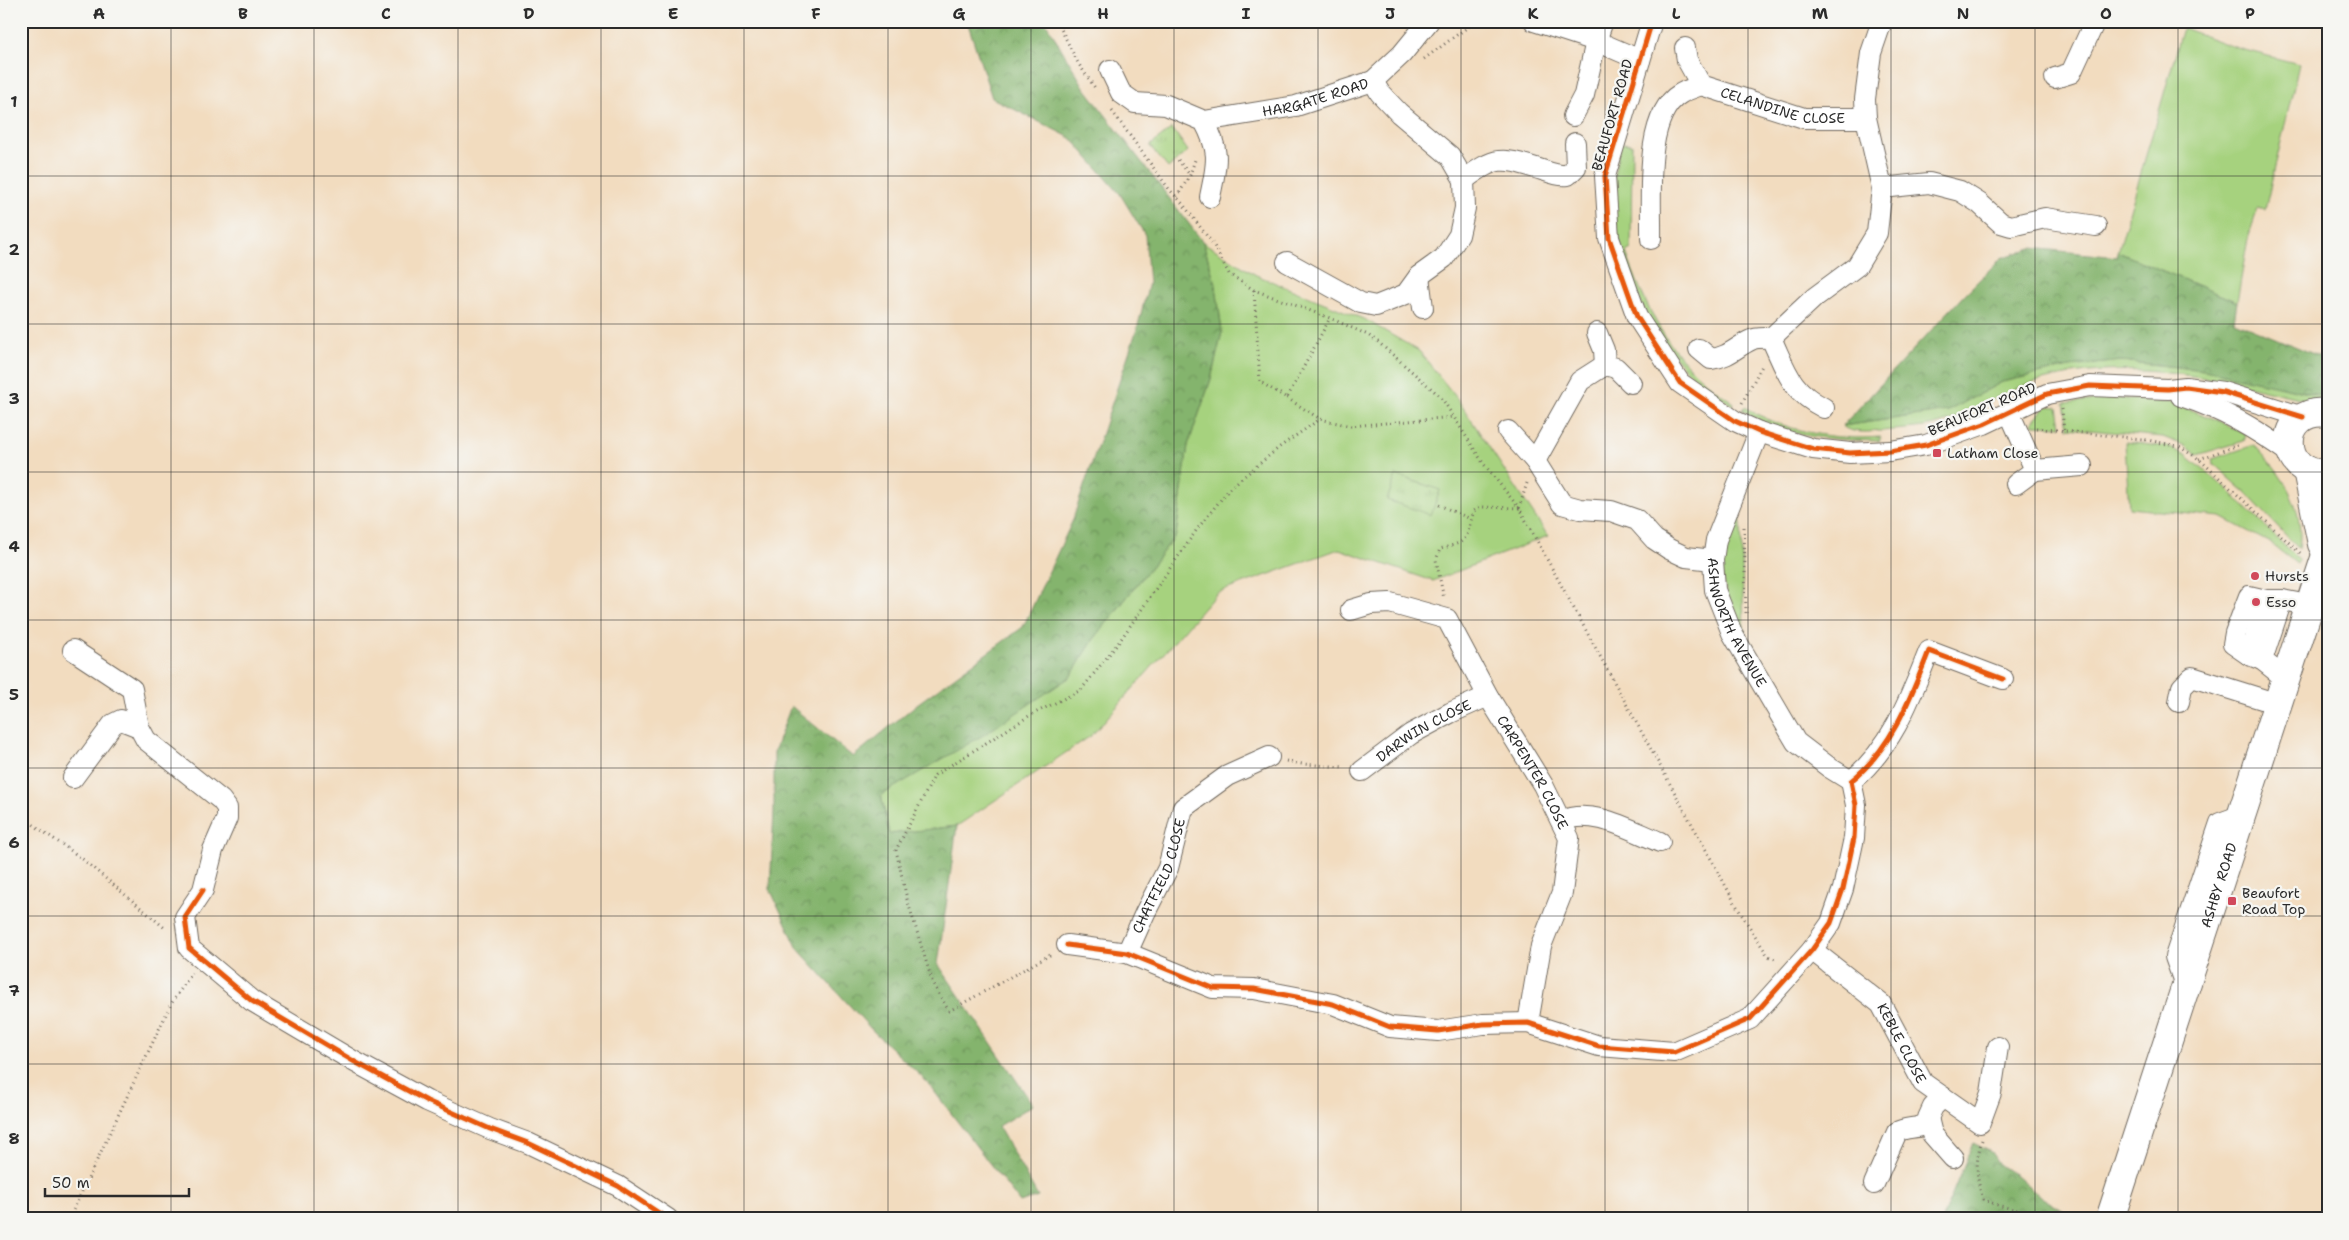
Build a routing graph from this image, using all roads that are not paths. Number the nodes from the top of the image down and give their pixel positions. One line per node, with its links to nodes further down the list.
1 (1429, 21): 12 (street, HARGATE ROAD)
2 (1534, 21): 7 (street)
3 (1602, 21): 7 (street)
4 (1652, 21): 9 (street, BEAUFORT ROAD)
5 (1882, 21): 15 (street, CELANDINE CLOSE)
6 (2095, 21): 11 (street)
7 (1596, 41): 9 (street); 14 (street)
8 (1685, 48): 13 (street)
9 (1640, 60): 36 (street, BEAUFORT ROAD)
10 (1110, 70): 16 (street)
11 (2055, 78)
12 (1373, 81): 16 (street, HARGATE ROAD); 18 (street)
13 (1701, 85): 15 (street, CELANDINE CLOSE); 22 (street)
14 (1573, 116)
15 (1866, 118): 19 (street, CELANDINE CLOSE)
16 (1204, 121): 20 (street)
17 (1576, 143): 18 (street)
18 (1464, 180): 24 (street)
19 (1882, 188): 21 (street); 27 (street, CELANDINE CLOSE)
20 (1210, 197)
21 (2096, 226)
22 (1651, 238)
23 (1287, 262): 24 (street)
24 (1419, 276): 25 (street)
25 (1423, 308)
26 (1597, 333): 29 (street)
27 (1771, 338): 28 (street); 32 (street)
28 (1699, 349)
29 (1605, 364): 30 (street); 37 (street)
30 (1630, 383)
31 (2168, 389): 33 (street, BEAUFORT ROAD); 34 (street, BEAUFORT ROAD); 39 (street, BEAUFORT ROAD)
32 (1824, 408)
33 (2315, 415): 39 (highway)
34 (2012, 419): 36 (street, BEAUFORT ROAD); 40 (street)
35 (1508, 431): 37 (street)
36 (1759, 432): 42 (street, ASHWORTH AVENUE)
37 (1535, 461): 42 (street)
38 (2082, 466): 40 (street)
39 (2309, 466): 43 (highway)
40 (2035, 470): 41 (street)
41 (2016, 484)
42 (1713, 560): 57 (street, ASHWORTH AVENUE)
43 (2326, 562): 45 (highway, ASHBY ROAD)
44 (2274, 600): 45 (street); 48 (street); 48 (street)
45 (2308, 606): 50 (highway, ASHBY ROAD)
46 (1351, 610): 51 (street, CARPENTER CLOSE)
47 (73, 650): 53 (street)
48 (2256, 658): 50 (street)
49 (2003, 679): 57 (street)
50 (2282, 691): 52 (street); 70 (highway, ASHBY ROAD)
51 (1488, 696): 55 (street, DARWIN CLOSE); 58 (street, CARPENTER CLOSE)
52 (2179, 702)
53 (139, 727): 56 (street); 69 (street)
54 (1269, 757): 62 (street, CHATFIELD CLOSE)
55 (1362, 771)
56 (73, 778)
57 (1851, 781): 61 (street)
58 (1560, 821): 59 (street); 63 (street, CARPENTER CLOSE)
59 (1660, 842)
60 (1067, 945): 62 (street)
61 (1812, 950): 63 (street); 65 (street, KEBLE CLOSE)
62 (1127, 953): 63 (street)
63 (1528, 1023)
64 (1998, 1048): 65 (street, KEBLE CLOSE)
65 (1943, 1097): 66 (street)
66 (1929, 1122): 67 (street); 68 (street)
67 (1952, 1158)
68 (1874, 1184)
69 (668, 1219)
70 (2110, 1219)

